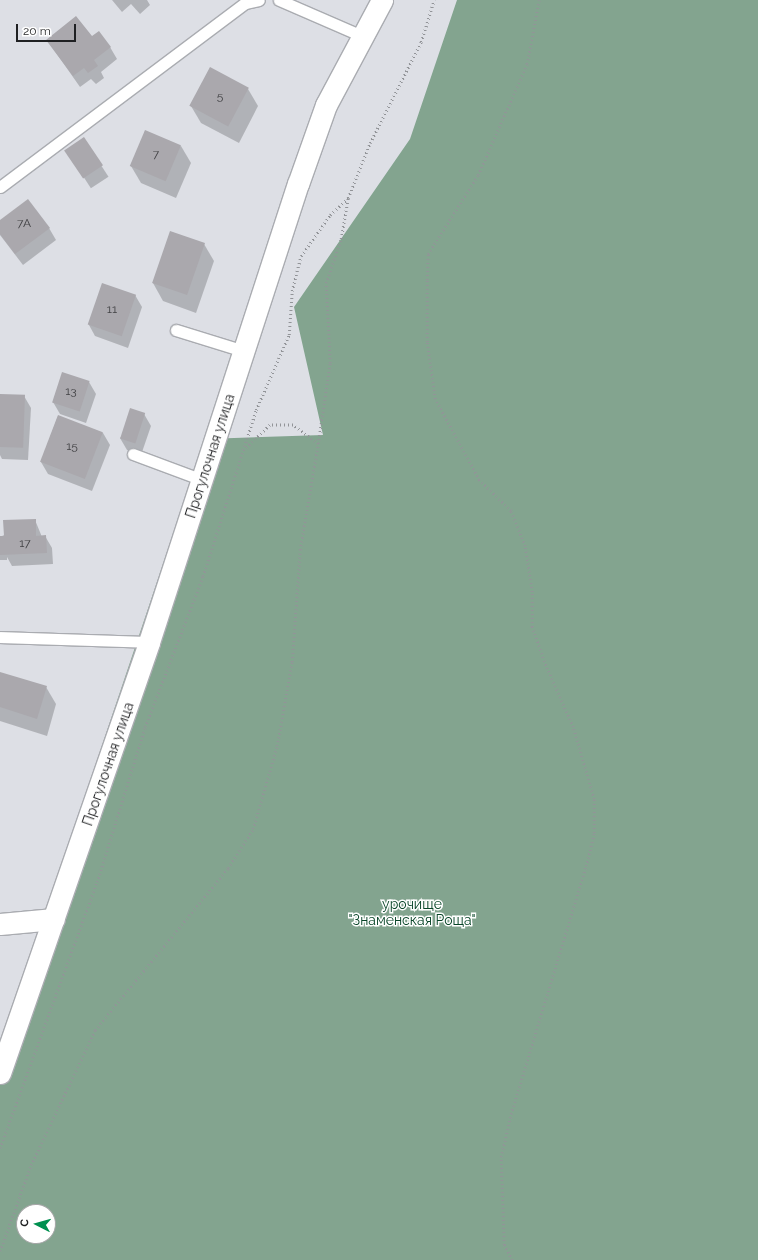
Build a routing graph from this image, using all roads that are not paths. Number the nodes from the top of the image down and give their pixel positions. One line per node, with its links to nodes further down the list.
1 (259, 0): 5 (lane)
2 (278, 0): 4 (lane)
3 (382, 0): 4 (street, Прогулочная улица)
4 (362, 36): 7 (street, Прогулочная улица)
5 (0, 187)
6 (176, 330): 7 (lane)
7 (244, 351): 9 (street, Прогулочная улица)
8 (133, 454): 9 (lane)
9 (202, 480): 11 (street, Прогулочная улица)
10 (0, 637): 11 (lane)
11 (150, 642): 12 (street, Прогулочная улица)
12 (54, 920): 13 (street); 14 (street, Прогулочная улица)
13 (0, 924)
14 (0, 1073)

